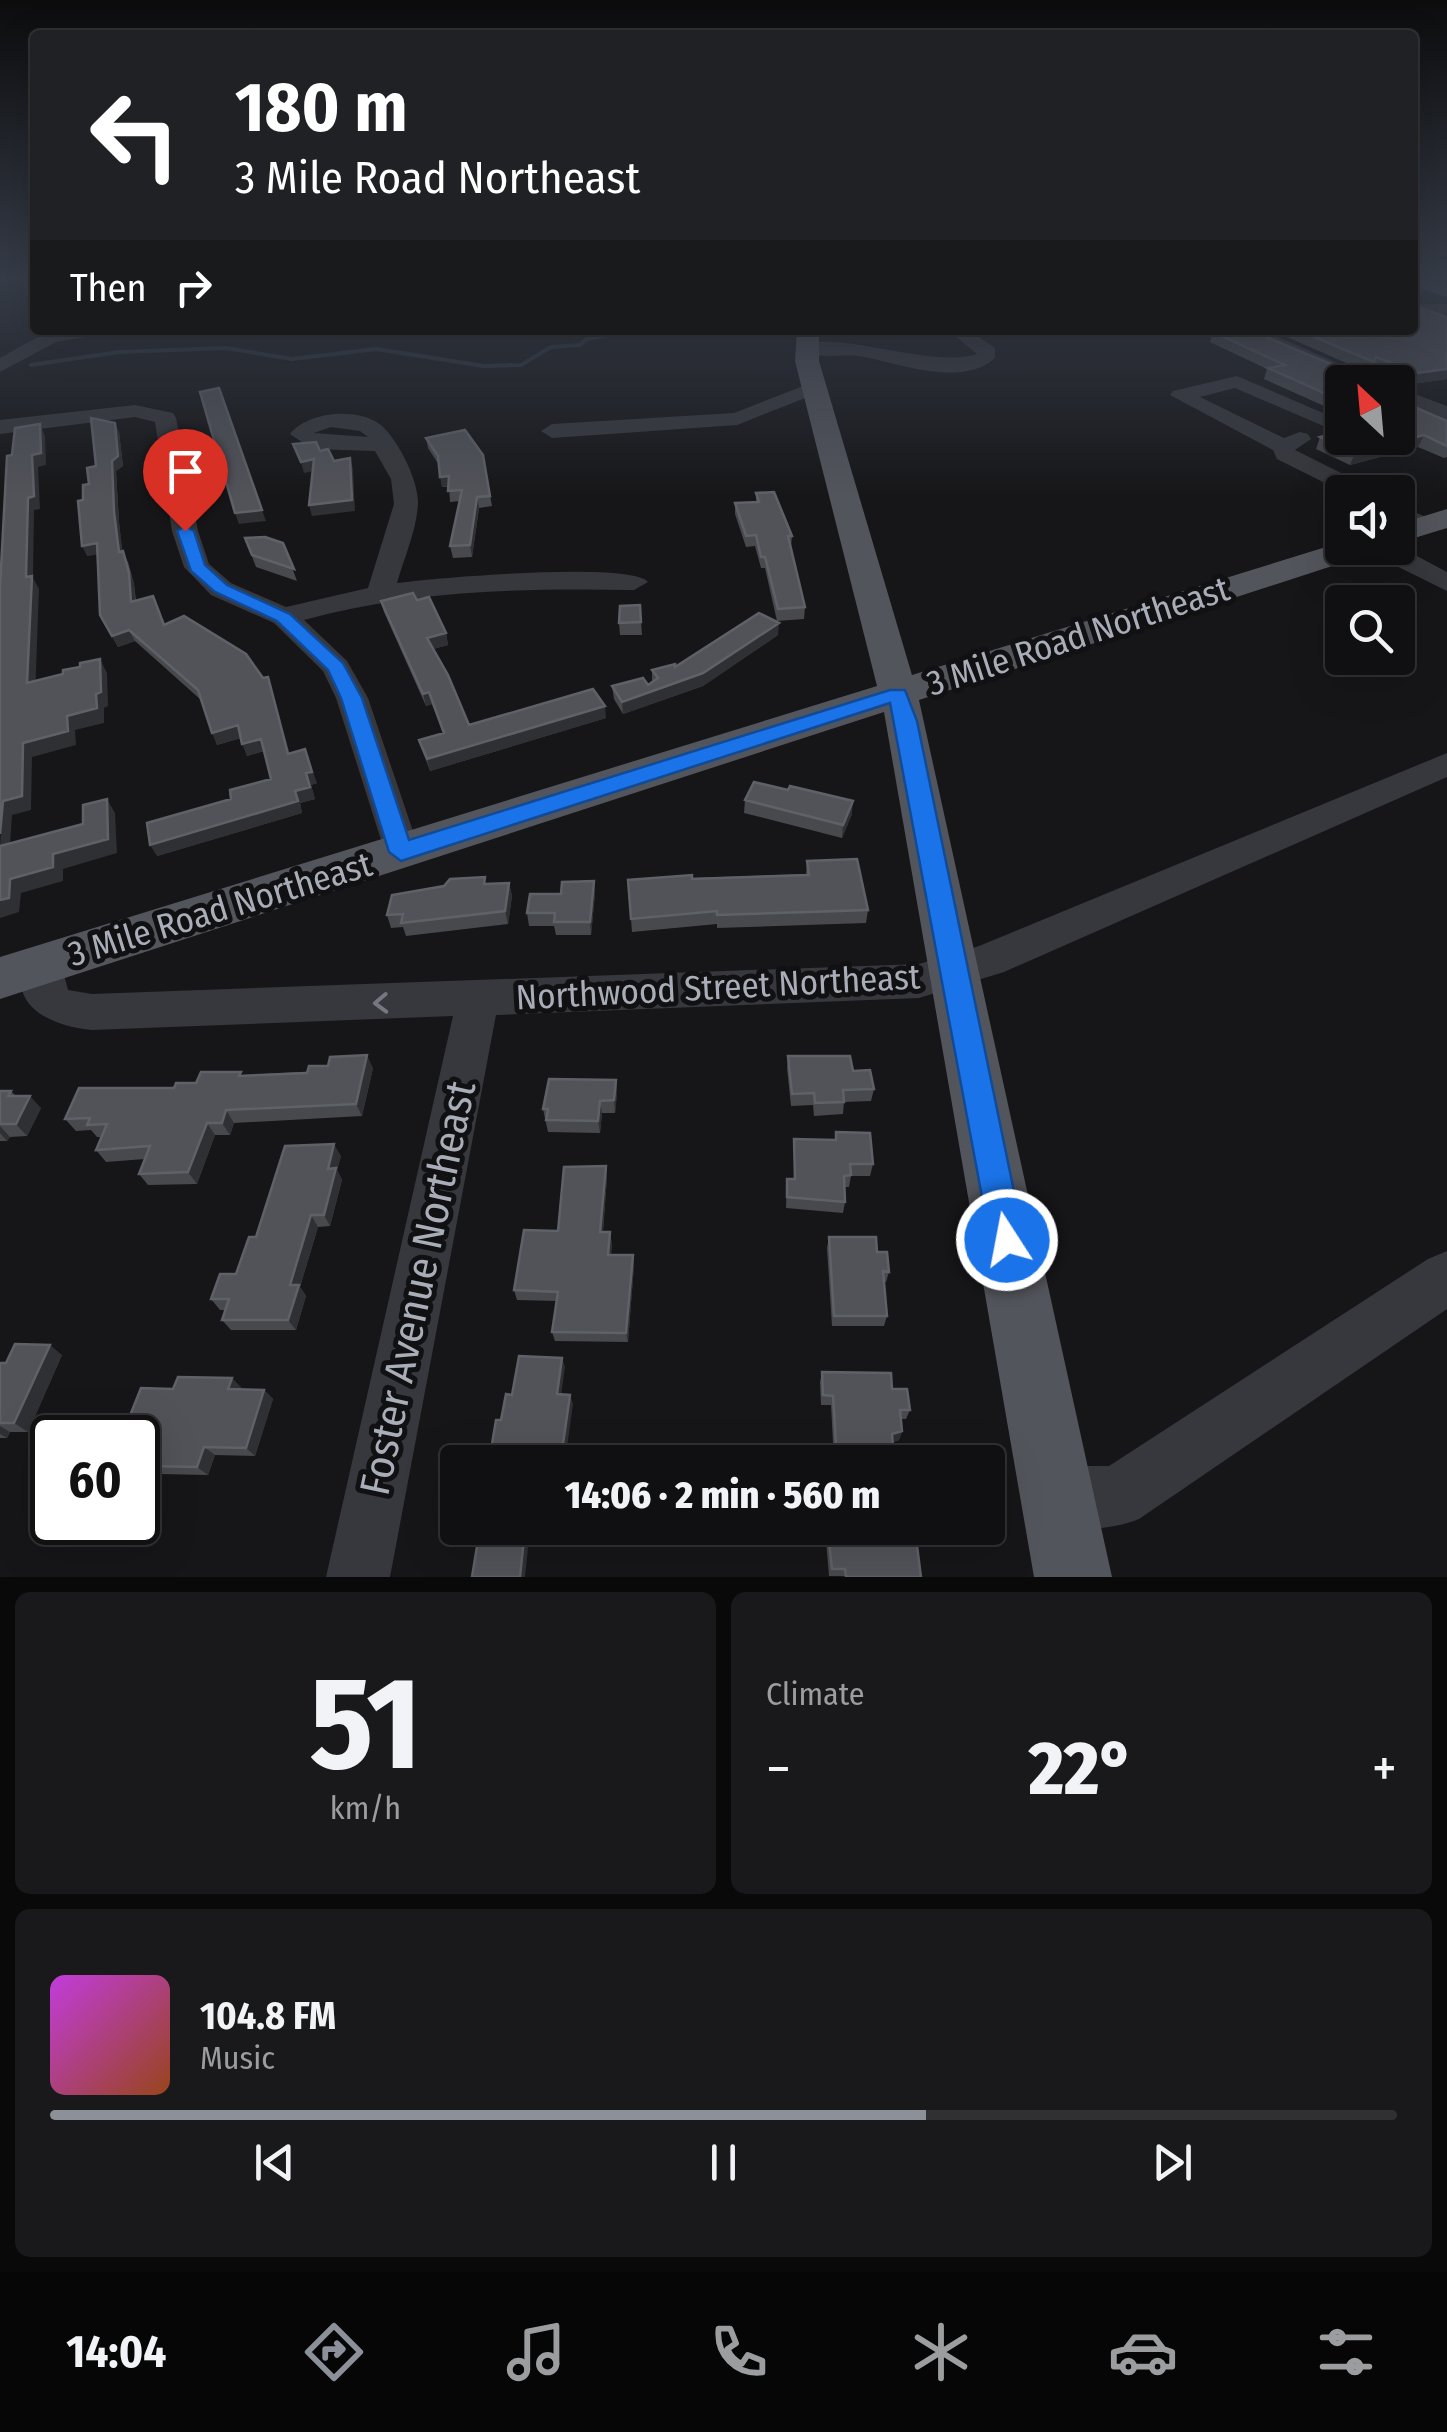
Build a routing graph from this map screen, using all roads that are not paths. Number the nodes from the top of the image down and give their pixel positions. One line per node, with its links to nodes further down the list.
1 (25, 352): 7 (street)
2 (809, 352): 8 (main road)
3 (868, 352): 4 (street)
4 (988, 352)
5 (1298, 352): 6 (street)
6 (1330, 365)
7 (0, 366)
8 (816, 387): 12 (street); 22 (main road)
9 (1415, 401): 10 (street)
10 (1447, 414)
11 (0, 426): 21 (street)
12 (552, 431)
13 (382, 444): 20 (street)
14 (1284, 446): 14 (street); 15 (street)
15 (1326, 475)
16 (1325, 558): 22 (main road, 3 Mile Road Northeast)
17 (1413, 565): 19 (street)
18 (634, 582): 20 (street)
19 (1447, 583)
20 (381, 592): 21 (street)
21 (284, 618): 24 (street)
22 (898, 694): 24 (main road, 3 Mile Road Northeast); 26 (main road)
23 (1447, 764): 26 (street, Northwood Street Northeast)
24 (401, 852): 25 (main road, 3 Mile Road Northeast)
25 (42, 964): 27 (main road, 3 Mile Road Northeast); 28 (street, Northwood Street Northeast, one-way to 25)
26 (954, 971): 28 (street, Northwood Street Northeast); 30 (main road)
27 (0, 978)
28 (478, 1000): 31 (street, Foster Avenue Northeast)
29 (1447, 1278): 30 (street)
30 (1057, 1497): 32 (main road)
31 (358, 1577)
32 (1073, 1577)

